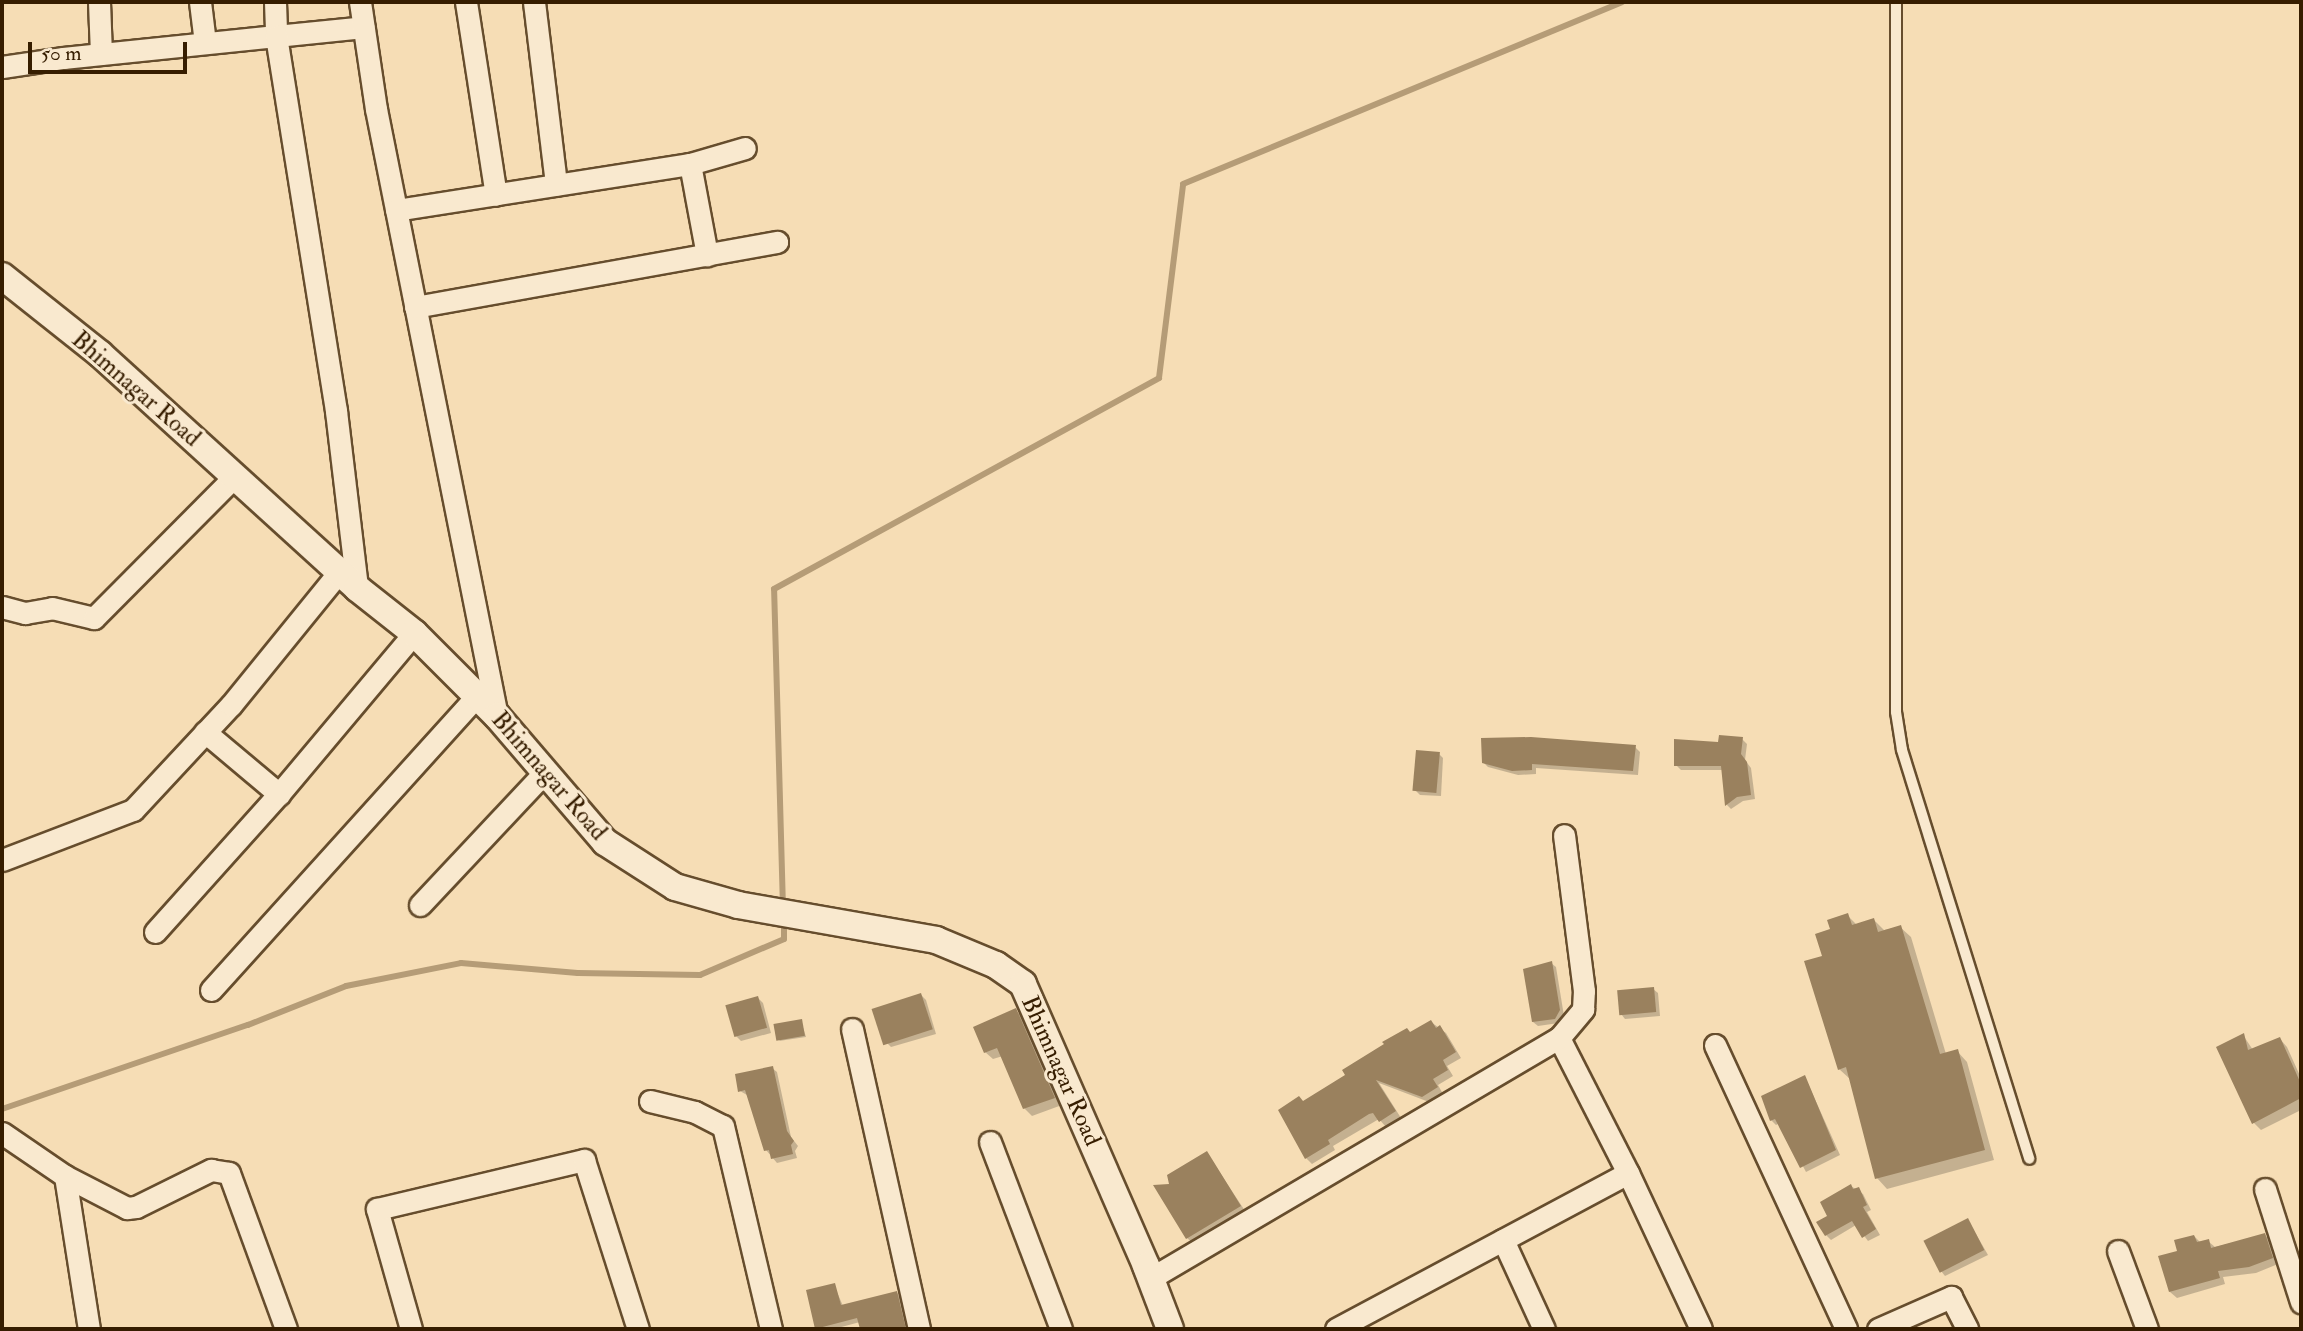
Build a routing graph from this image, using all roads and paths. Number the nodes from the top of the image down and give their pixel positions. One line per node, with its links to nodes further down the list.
1 (100, 2): 11 (street)
2 (200, 2): 10 (street)
3 (275, 2): 9 (street)
4 (360, 2): 8 (street)
5 (466, 2): 16 (street)
6 (534, 2): 15 (street)
7 (1896, 2): 42 (lane)
8 (363, 27): 9 (street); 17 (street)
9 (276, 36): 10 (street); 23 (street)
10 (205, 43): 11 (street)
11 (102, 54): 12 (street)
12 (2, 67)
13 (745, 148): 14 (street)
14 (690, 164): 15 (street); 19 (street)
15 (556, 185): 16 (street)
16 (496, 195): 17 (street)
17 (396, 210): 21 (street)
18 (777, 242): 19 (street)
19 (707, 255): 21 (street)
20 (2, 276): 22 (street, Bhimnagar Road)
21 (415, 307): 27 (street)
22 (234, 477): 23 (street, Bhimnagar Road); 24 (street)
23 (348, 580): 25 (street, Bhimnagar Road); 28 (street)
24 (2, 607)
25 (414, 633): 26 (street, Bhimnagar Road); 30 (street)
26 (477, 696): 27 (street, Bhimnagar Road); 35 (street)
27 (497, 716): 29 (street, Bhimnagar Road)
28 (205, 732): 30 (street); 32 (street)
29 (545, 772): 33 (street); 48 (street, Bhimnagar Road)
30 (279, 794): 34 (street)
31 (1564, 835): 37 (street)
32 (2, 860)
33 (420, 905)
34 (155, 932)
35 (211, 990)
36 (852, 1029): 56 (street)
37 (1559, 1038): 43 (street); 48 (street)
38 (1715, 1045): 61 (street)
39 (650, 1101): 55 (street)
40 (2, 1133): 44 (street)
41 (990, 1142): 57 (street)
42 (2029, 1159)
43 (1628, 1173): 46 (street); 60 (street)
44 (65, 1177): 51 (street); 52 (street)
45 (2265, 1189): 49 (street)
46 (1503, 1240): 50 (street); 59 (street)
47 (2118, 1251): 64 (street)
48 (1151, 1278): 58 (street, Bhimnagar Road)
49 (2301, 1302)
50 (1345, 1327)
51 (89, 1329)
52 (286, 1329)
53 (411, 1329): 54 (street)
54 (638, 1329)
55 (771, 1329)
56 (919, 1329)
57 (1061, 1329)
58 (1170, 1329)
59 (1544, 1329)
60 (1702, 1329)
61 (1846, 1329)
62 (1878, 1329): 63 (street)
63 (1967, 1329)
64 (2147, 1329)

